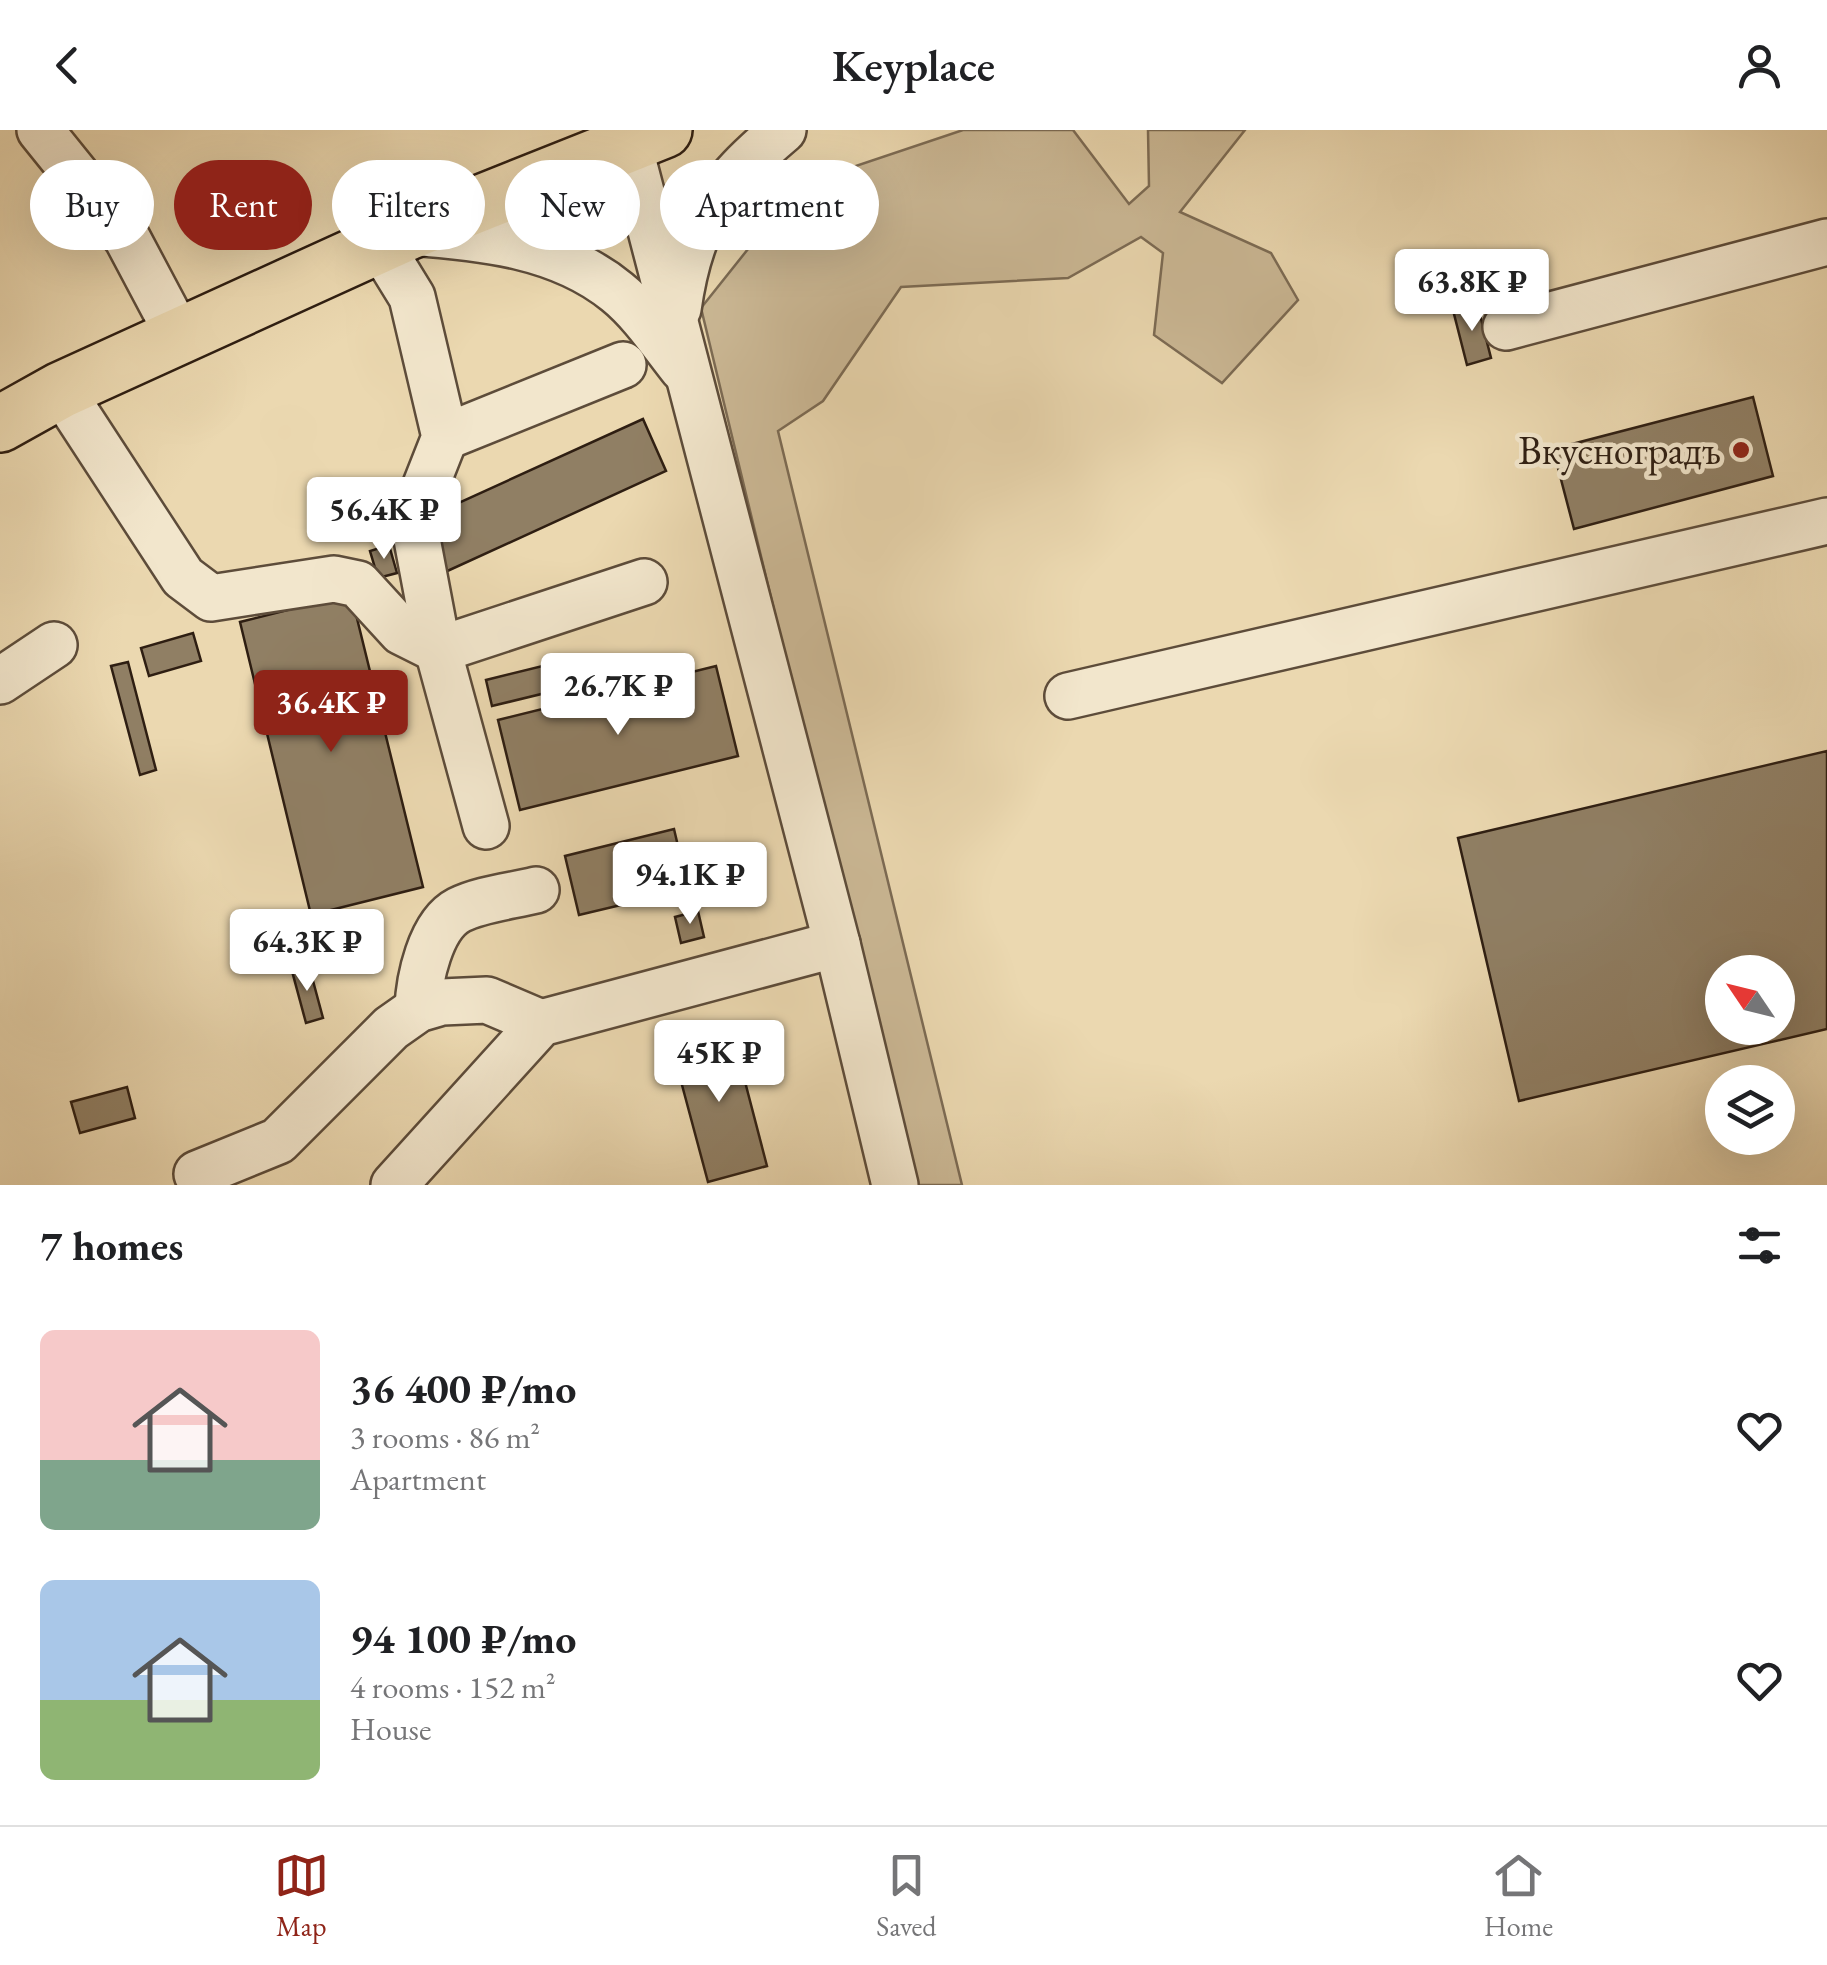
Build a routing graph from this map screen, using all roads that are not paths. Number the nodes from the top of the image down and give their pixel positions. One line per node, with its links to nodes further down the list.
1 (40, 130): 11 (street)
2 (784, 130): 9 (street)
3 (646, 136): 4 (main road); 9 (street)
4 (485, 201)
5 (1827, 242): 10 (street)
6 (485, 244): 13 (street)
7 (368, 250): 11 (main road)
8 (398, 250): 16 (street)
9 (676, 320): 13 (street)
10 (1506, 327)
11 (179, 336): 14 (main road)
12 (623, 365): 16 (street)
13 (690, 377): 25 (street)
14 (61, 390): 15 (main road); 20 (street)
15 (0, 424)
16 (445, 437): 20 (street)
17 (1827, 521): 22 (street)
18 (644, 582): 20 (street)
19 (54, 645): 21 (street)
20 (438, 650): 23 (street)
21 (0, 681)
22 (1068, 696)
23 (486, 826)
24 (536, 890): 26 (street)
25 (837, 944): 27 (street); 30 (street)
26 (418, 1009): 27 (street); 28 (street)
27 (541, 1023): 29 (street)
28 (198, 1174)
29 (394, 1185)
30 (894, 1185)

